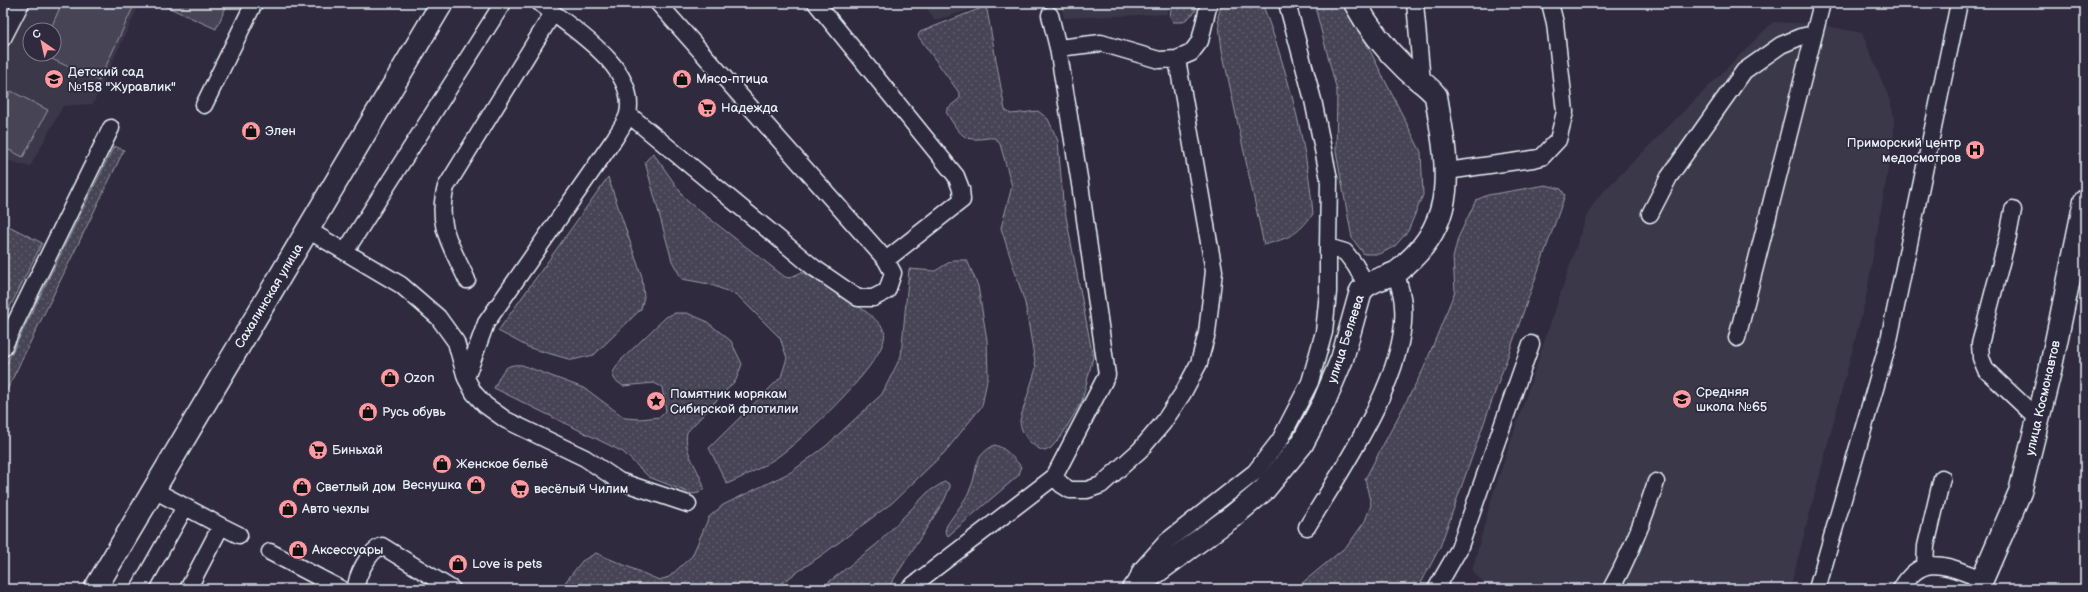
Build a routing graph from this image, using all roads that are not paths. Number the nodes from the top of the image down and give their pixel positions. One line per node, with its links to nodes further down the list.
1 (20, 3): 18 (lane)
2 (254, 3): 22 (lane)
3 (442, 3): 29 (main road, Сахалинская улица)
4 (503, 3): 31 (lane)
5 (540, 3): 15 (lane)
6 (658, 3): 32 (lane)
7 (816, 3): 32 (lane)
8 (1209, 3): 20 (lane)
9 (1287, 3): 30 (lane)
10 (1355, 3): 21 (main road, улица Беляева)
11 (1415, 3): 21 (lane)
12 (1550, 3): 25 (lane)
13 (1822, 3): 17 (lane)
14 (1959, 3): 63 (lane)
15 (553, 13): 23 (lane); 34 (lane)
16 (1050, 15): 19 (lane)
17 (1814, 34): 28 (lane); 36 (lane)
18 (3, 38)
19 (1058, 48): 20 (lane); 41 (lane)
20 (1177, 59): 41 (lane)
21 (1422, 82): 25 (main road, улица Беляева)
22 (204, 105)
23 (628, 114): 32 (lane); 39 (lane)
24 (112, 128): 38 (lane)
25 (1447, 171): 33 (main road, улица Беляева)
26 (2085, 201): 40 (main road, улица Космонавтов)
27 (2013, 210): 40 (lane)
28 (1650, 214)
29 (308, 230): 31 (lane); 44 (main road, Сахалинская улица)
30 (1328, 247): 35 (lane); 53 (lane)
31 (345, 252): 39 (lane)
32 (886, 260)
33 (1396, 273): 35 (main road, улица Беляева); 48 (lane)
34 (467, 280)
35 (1366, 284): 53 (main road, улица Беляева)
36 (1737, 338)
37 (1531, 344): 61 (lane)
38 (3, 348)
39 (466, 378): 45 (lane)
40 (2038, 419): 52 (main road, улица Космонавтов)
41 (1054, 477): 60 (lane)
42 (1942, 478): 51 (lane)
43 (1656, 482): 62 (lane)
44 (154, 490): 46 (lane); 54 (main road, Сахалинская улица)
45 (688, 504)
46 (185, 507): 47 (lane); 55 (lane)
47 (221, 526): 49 (lane); 56 (lane)
48 (1307, 527)
49 (239, 535)
50 (270, 552): 57 (lane)
51 (1925, 566): 52 (lane); 64 (lane)
52 (1980, 584)
53 (1134, 588)
54 (95, 589)
55 (138, 589)
56 (188, 589)
57 (341, 589)
58 (356, 589): 59 (lane)
59 (452, 589)
60 (908, 589)
61 (1436, 589)
62 (1611, 589)
63 (1816, 589)
64 (1901, 589)

